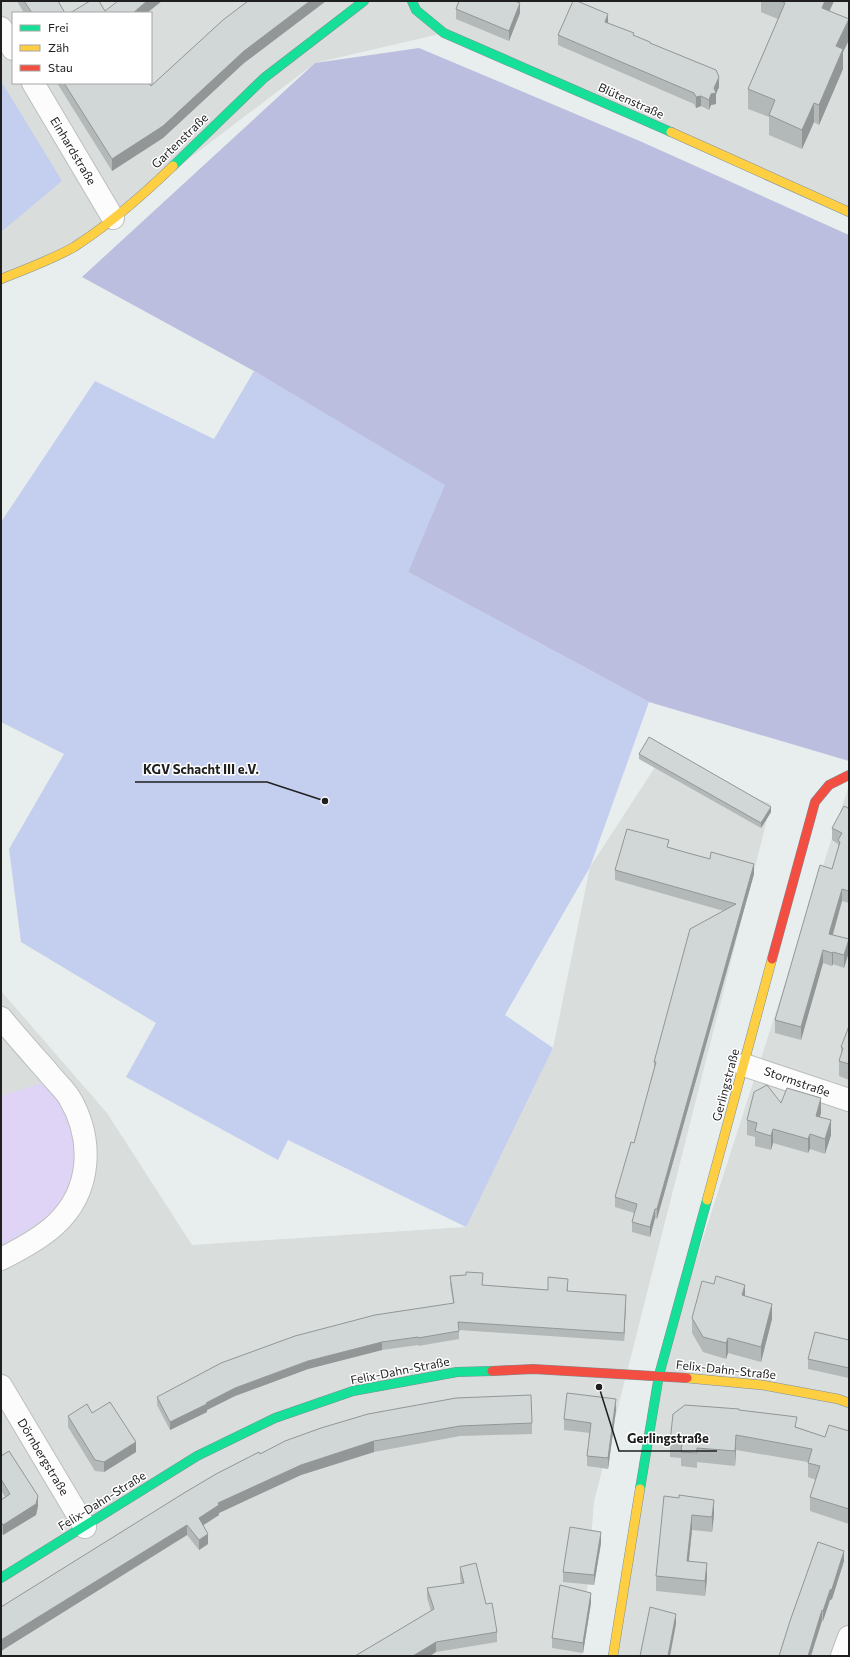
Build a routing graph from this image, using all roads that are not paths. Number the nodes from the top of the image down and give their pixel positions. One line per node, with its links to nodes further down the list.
1 (364, 1): 7 (street, Gartenstraße)
2 (412, 1): 6 (street, Blütenstraße)
3 (1, 28): 4 (street)
4 (12, 47)
5 (34, 84): 7 (street, Einhardstraße)
6 (849, 212)
7 (113, 218): 8 (street, Gartenstraße)
8 (1, 279)
9 (849, 775): 11 (street, Gerlingstraße)
10 (1, 1018): 13 (street)
11 (744, 1065): 12 (street, Stormstraße); 14 (street, Gerlingstraße)
12 (849, 1100)
13 (1, 1259)
14 (658, 1375): 16 (street, Felix-Dahn-Straße); 17 (street, Felix-Dahn-Straße); 20 (street, Gerlingstraße)
15 (1, 1386): 17 (street, Dörnbergstraße)
16 (849, 1403)
17 (85, 1527): 18 (street, Felix-Dahn-Straße)
18 (1, 1578)
19 (849, 1637): 21 (street)
20 (613, 1656)
21 (842, 1656)

